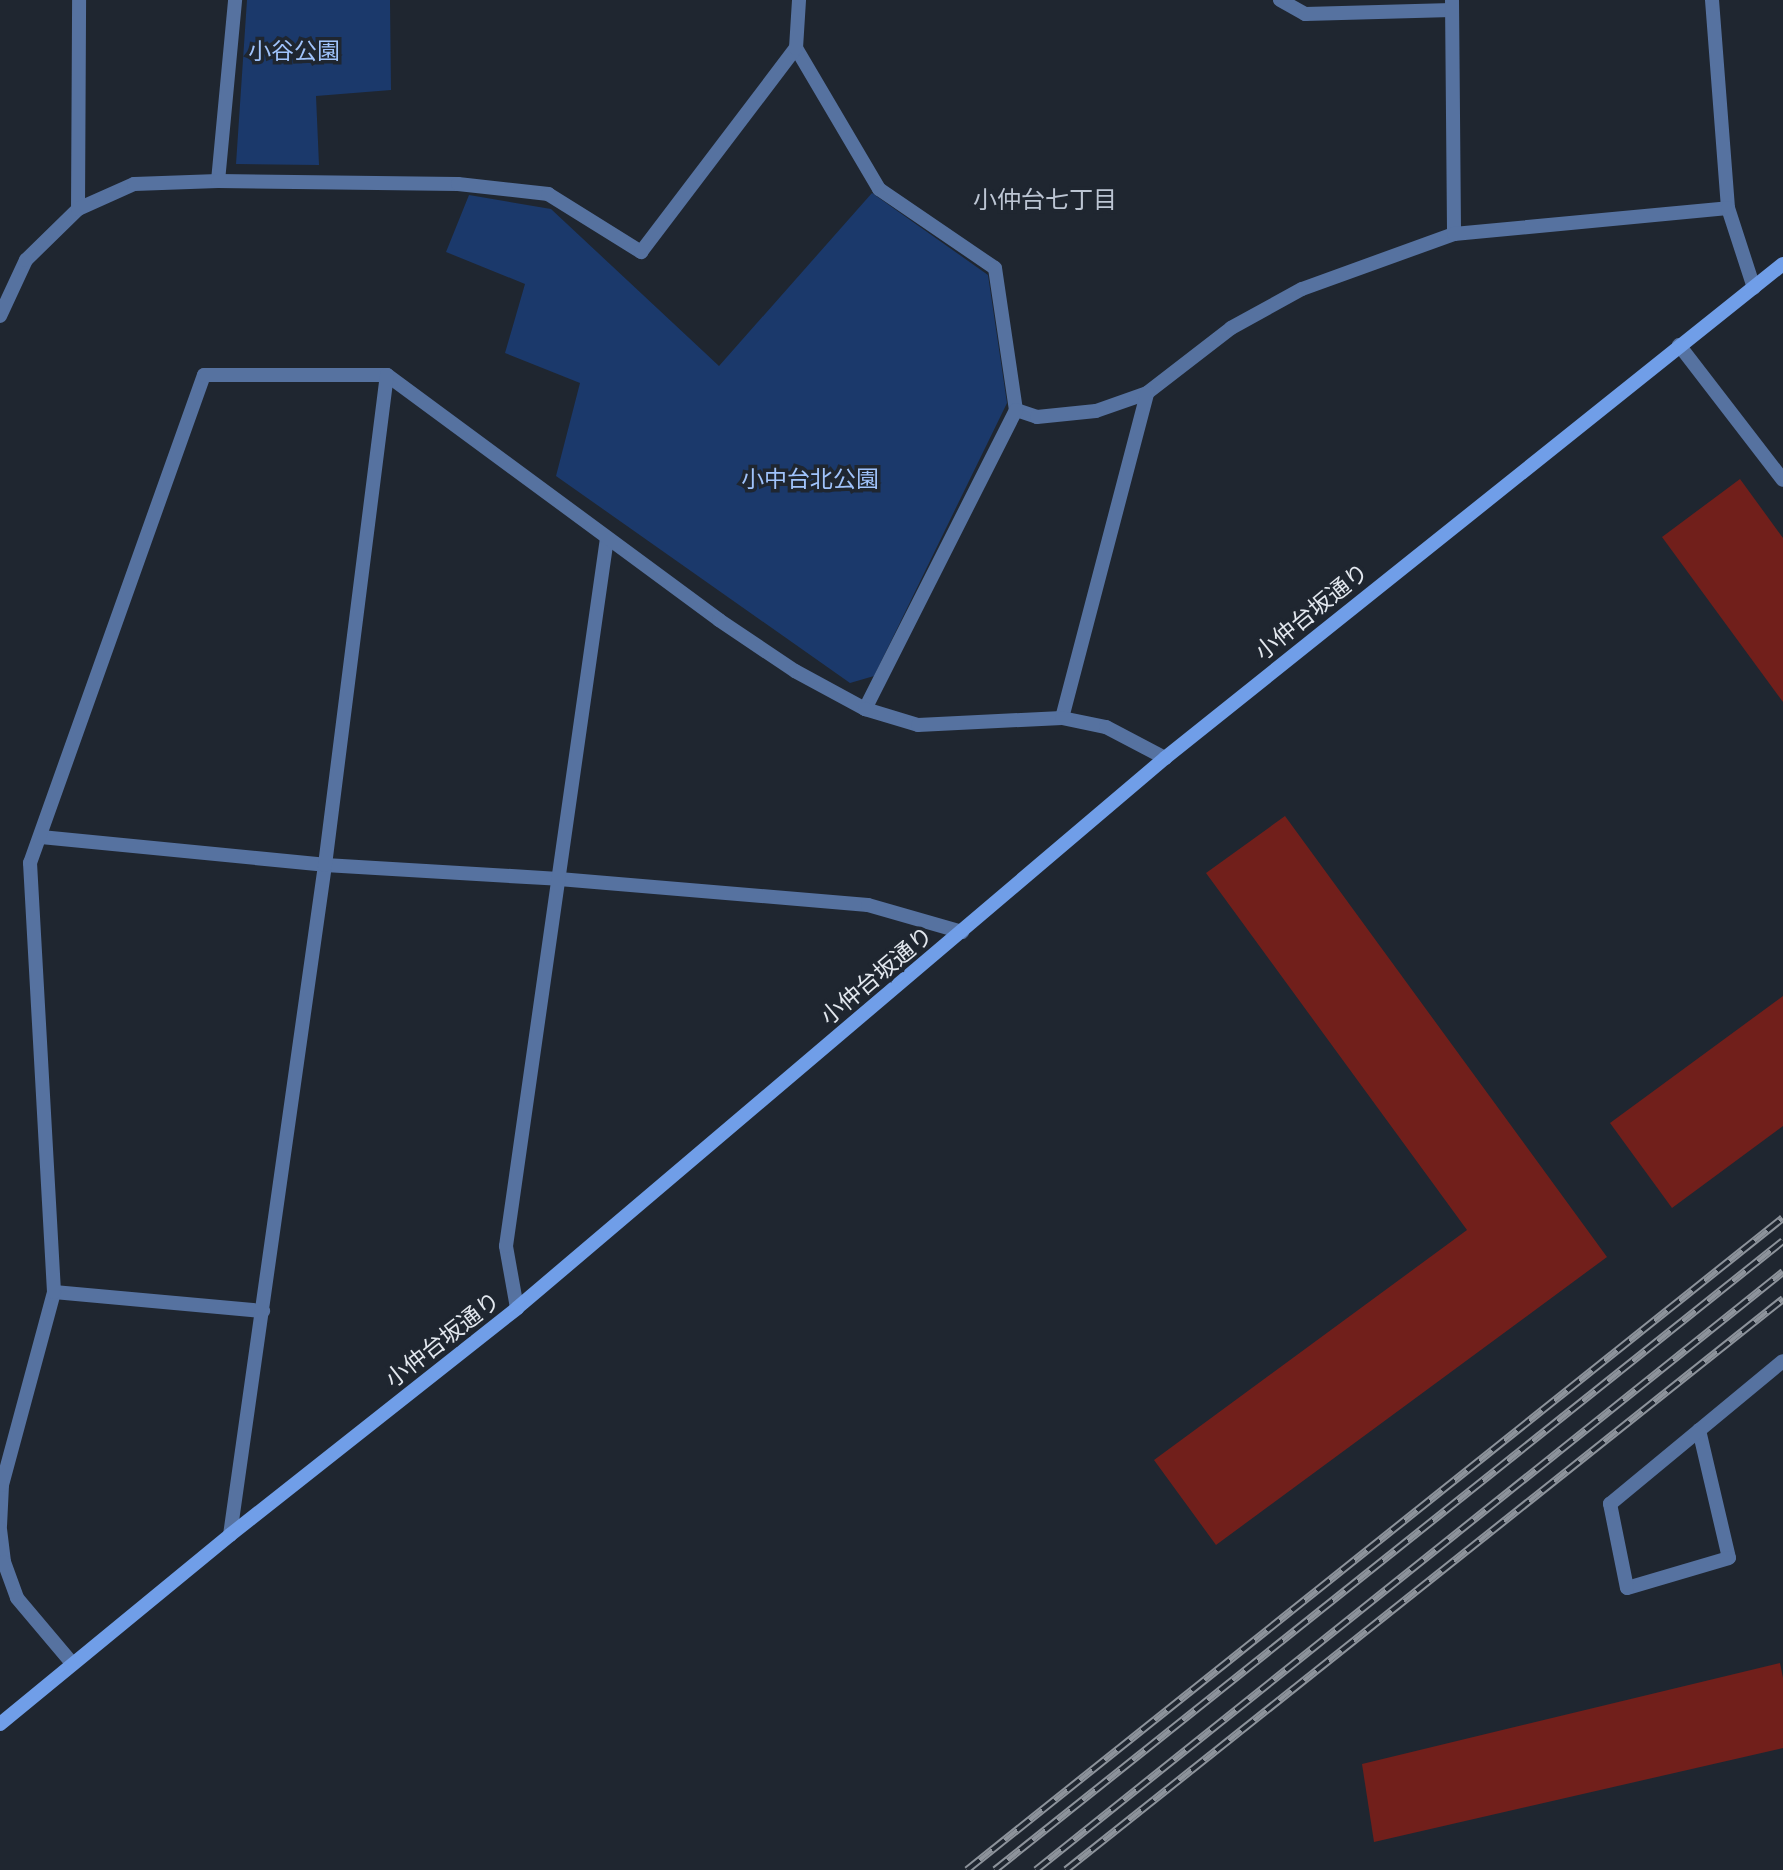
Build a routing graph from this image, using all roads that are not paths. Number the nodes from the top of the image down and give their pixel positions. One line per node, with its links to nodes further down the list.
1 (79, 0): 10 (street)
2 (235, 0): 8 (street)
3 (799, 0): 7 (street)
4 (1279, 0): 6 (street)
5 (1712, 0): 9 (street)
6 (1452, 5): 11 (street)
7 (796, 48): 8 (street); 18 (street)
8 (218, 181): 10 (street)
9 (1728, 208): 11 (street); 13 (street)
10 (78, 209): 14 (street)
11 (1454, 234): 17 (street)
12 (1783, 264): 13 (street, 小仲台坂通り)
13 (1754, 288): 15 (street, 小仲台坂通り)
14 (0, 316)
15 (1679, 345): 19 (street); 23 (street, 小仲台坂通り)
16 (387, 375): 20 (street); 24 (street); 25 (street)
17 (1147, 393): 18 (street); 22 (street)
18 (1016, 410): 21 (street)
19 (1783, 480)
20 (607, 538): 21 (street); 26 (street)
21 (865, 709): 22 (street)
22 (1062, 718): 23 (street)
23 (1165, 758): 27 (street, 小仲台坂通り)
24 (41, 837): 25 (street); 28 (street)
25 (325, 865): 26 (street); 30 (street)
26 (559, 879): 27 (street); 29 (street)
27 (962, 932): 29 (street, 小仲台坂通り)
28 (54, 1292): 30 (street); 33 (street)
29 (517, 1308): 34 (street, 小仲台坂通り)
30 (263, 1311): 34 (street)
31 (1783, 1361): 32 (street)
32 (1699, 1430): 32 (street)
33 (0, 1528): 35 (street)
34 (230, 1535): 35 (street, 小仲台坂通り)
35 (72, 1663): 36 (street, 小仲台坂通り)
36 (0, 1724)

